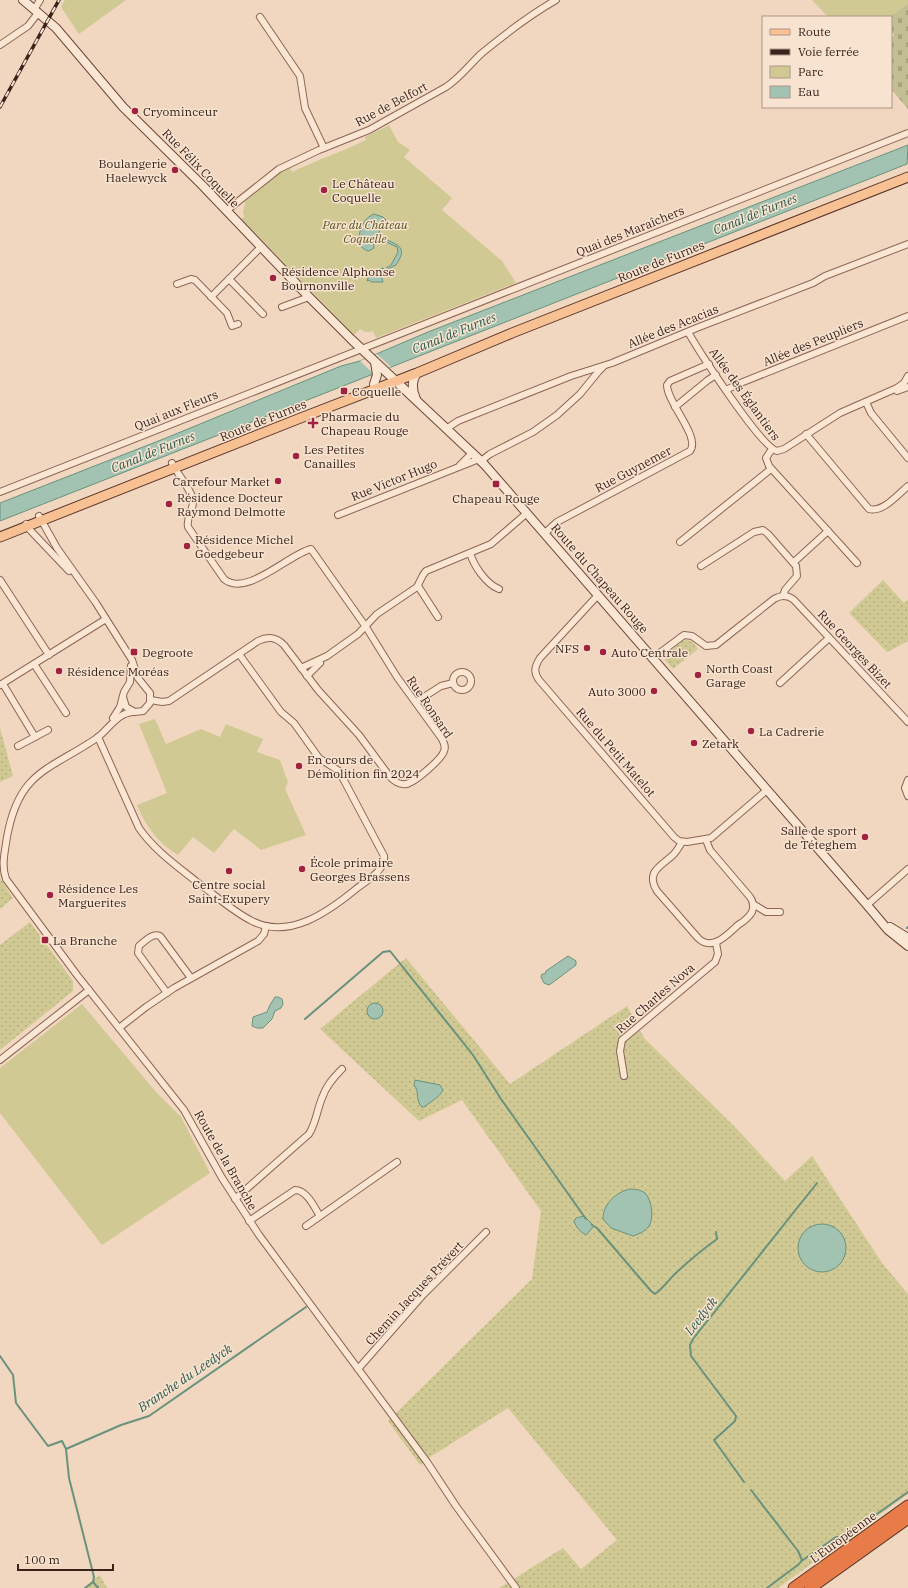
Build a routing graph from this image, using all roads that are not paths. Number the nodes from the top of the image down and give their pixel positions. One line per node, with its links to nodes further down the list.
1 (22, 0): 4 (street, Rue Félix Coquelle)
2 (40, 0): 4 (street)
3 (556, 0): 8 (street, Rue de Belfort)
4 (36, 11): 6 (street); 10 (street, Rue Félix Coquelle)
5 (260, 17): 8 (street)
6 (0, 44)
7 (908, 133): 23 (street, Quai des Maraîchers)
8 (324, 148): 10 (street, Rue de Belfort)
9 (908, 177): 22 (main road, Route de Furnes)
10 (226, 211): 12 (street, Rue Félix Coquelle)
11 (908, 244): 21 (street, Allée des Acacias)
12 (261, 247): 13 (street); 16 (street, Rue Félix Coquelle)
13 (229, 279): 15 (street); 18 (street)
14 (176, 284): 15 (street)
15 (211, 297): 20 (street)
16 (309, 297): 17 (street); 23 (street, Rue Félix Coquelle)
17 (282, 307)
18 (263, 314)
19 (908, 316): 35 (street, Allée des Peupliers)
20 (235, 325)
21 (688, 332): 25 (street, Allée des Acacias); 26 (street, Allée des Églantiers)
22 (512, 333): 28 (main road, Route de Furnes); 30 (main road, Route de Furnes)
23 (362, 350): 24 (street, Rue Félix Coquelle); 50 (street, Quai aux Fleurs)
24 (374, 361): 30 (street, Route du Chapeau Rouge); 33 (street)
25 (612, 363): 27 (street, Allée des Acacias); 32 (street, Rue Victor Hugo)
26 (709, 364): 29 (street, Allée des Églantiers); 39 (street, Rue Guynemer)
27 (585, 372): 32 (street); 40 (street, Allée des Acacias)
28 (417, 373): 30 (main road, Route de Furnes); 37 (street)
29 (716, 374): 35 (street, Allée des Églantiers); 39 (street)
30 (392, 376): 33 (main road, Route de Furnes); 37 (street, Route du Chapeau Rouge); 46 (main road, Route de Furnes)
31 (908, 376): 36 (street)
32 (590, 383): 45 (street, Rue Victor Hugo)
33 (374, 384): 46 (main road, Route de Furnes)
34 (908, 387): 36 (street)
35 (726, 390): 42 (street, Allée des Églantiers)
36 (888, 393): 38 (street)
37 (418, 402): 40 (street, Route du Chapeau Rouge)
38 (866, 402): 41 (street); 44 (street)
39 (675, 407): 57 (street, Rue Guynemer)
40 (446, 429): 43 (street, Route du Chapeau Rouge)
41 (806, 434): 42 (street); 49 (street)
42 (772, 449): 48 (street, Allée des Églantiers)
43 (472, 453): 45 (street, Route du Chapeau Rouge); 47 (street, Rue Victor Hugo)
44 (908, 458)
45 (480, 460): 47 (street, Rue Victor Hugo); 51 (street, Route du Chapeau Rouge)
46 (173, 465): 53 (main road, Route de Furnes); 72 (street, Rue Ronsard)
47 (459, 466): 52 (street, Rue Victor Hugo)
48 (771, 469): 55 (street); 59 (street)
49 (908, 486)
50 (0, 492)
51 (527, 513): 57 (street, Route du Chapeau Rouge); 60 (street)
52 (338, 515)
53 (40, 518): 54 (main road, Route de Furnes); 66 (street)
54 (26, 524): 56 (main road, Route de Furnes); 58 (main road, Route de Furnes); 66 (street)
55 (828, 531): 61 (street); 62 (street)
56 (0, 532)
57 (544, 533): 68 (street, Route du Chapeau Rouge)
58 (0, 537)
59 (680, 542)
60 (470, 553): 65 (street); 67 (street)
61 (794, 562): 63 (street); 69 (street)
62 (857, 563)
63 (701, 566)
64 (0, 580): 75 (street)
65 (418, 586): 70 (street); 72 (street)
66 (84, 587): 71 (street)
67 (499, 589)
68 (598, 595): 78 (street, Route du Chapeau Rouge); 102 (street, Rue du Petit Matelot)
69 (783, 596): 73 (street, Rue Georges Bizet); 78 (street)
70 (438, 617)
71 (106, 619): 75 (street); 76 (street)
72 (366, 627): 77 (street); 90 (street, Rue Ronsard)
73 (829, 638): 84 (street); 93 (street, Rue Georges Bizet)
74 (239, 654): 80 (street, Rue Ronsard); 89 (street); 107 (street)
75 (49, 655): 79 (street)
76 (128, 655): 86 (street); 87 (street)
77 (327, 656): 80 (street); 81 (street)
78 (653, 658): 99 (street, Route du Chapeau Rouge)
79 (34, 664): 85 (street); 92 (street)
80 (301, 668): 81 (street, Rue Ronsard)
81 (307, 676): 90 (street, Rue Ronsard)
82 (0, 677): 85 (street)
83 (453, 683): 90 (street)
84 (780, 683)
85 (2, 684): 96 (street)
86 (145, 687): 87 (street); 89 (street)
87 (127, 688): 88 (street)
88 (123, 697): 91 (street); 95 (street)
89 (151, 700): 91 (street)
90 (416, 702)
91 (133, 712): 95 (street)
92 (66, 713)
93 (908, 722)
94 (48, 730): 96 (street)
95 (100, 735): 107 (street); 112 (street, Route de la Branche)
96 (35, 737): 97 (street)
97 (18, 746)
98 (908, 780): 100 (street)
99 (767, 790): 101 (street); 105 (street, Route du Chapeau Rouge)
100 (908, 796)
101 (706, 840): 102 (street); 104 (street)
102 (682, 842): 109 (street)
103 (908, 869): 105 (street)
104 (753, 904): 106 (street); 109 (street)
105 (867, 905): 108 (street, Route du Chapeau Rouge); 110 (street, Route du Chapeau Rouge)
106 (780, 912)
107 (266, 926): 111 (street)
108 (908, 938)
109 (716, 943): 117 (street, Rue Charles Nova)
110 (908, 946)
111 (191, 978): 113 (street); 113 (street)
112 (89, 990): 114 (street, Route de la Branche); 115 (street)
113 (167, 993): 114 (street)
114 (119, 1028): 119 (street, Route de la Branche)
115 (0, 1060)
116 (342, 1069): 119 (street)
117 (624, 1076)
118 (397, 1162): 120 (street)
119 (235, 1199): 121 (street, Route de la Branche)
120 (320, 1216): 121 (street); 122 (street)
121 (249, 1221): 124 (street, Route de la Branche)
122 (306, 1226)
123 (486, 1232): 124 (street, Chemin Jacques Prévert)
124 (358, 1369): 127 (street, Route de la Branche)
125 (908, 1506): 128 (highway, L'Européenne)
126 (908, 1518): 129 (highway, L'Européenne)
127 (516, 1588)
128 (794, 1588)
129 (810, 1588)

